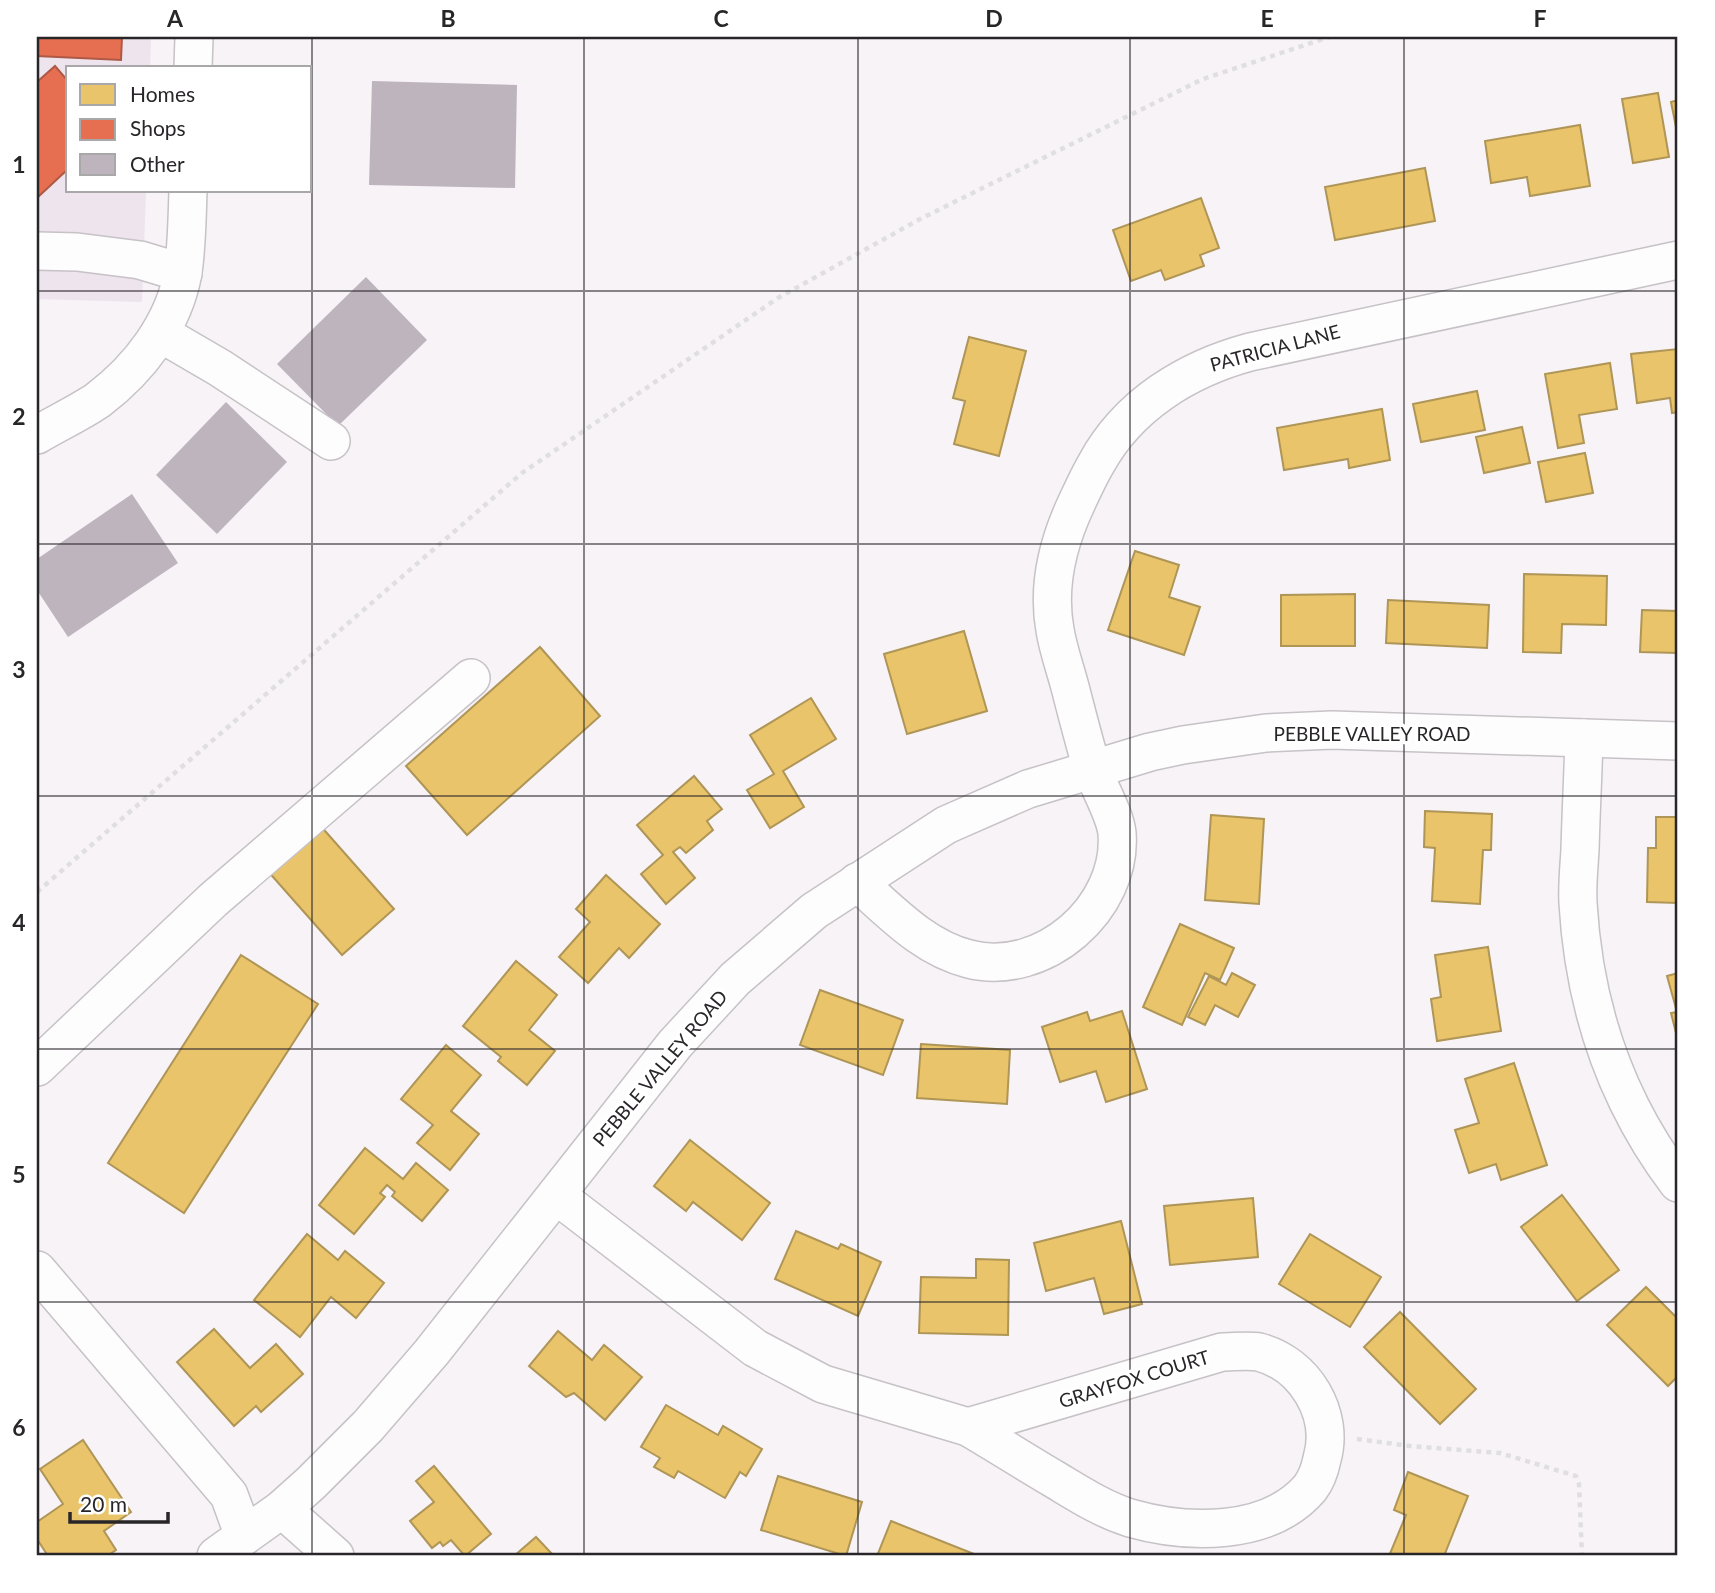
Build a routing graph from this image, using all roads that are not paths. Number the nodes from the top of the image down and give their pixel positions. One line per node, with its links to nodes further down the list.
1 (194, 37): 2 (street)
2 (192, 66)
3 (188, 192): 6 (street)
4 (37, 251): 6 (street)
5 (1678, 260): 13 (street, PATRICIA LANE)
6 (183, 273): 7 (street)
7 (160, 333): 8 (street); 9 (street)
8 (37, 435)
9 (331, 441)
10 (471, 678): 15 (street)
11 (1584, 738): 12 (street, PEBBLE VALLEY ROAD); 13 (street, PEBBLE VALLEY ROAD); 16 (street)
12 (1678, 741)
13 (1092, 769): 14 (street, PEBBLE VALLEY ROAD); 14 (street, PATRICIA LANE)
14 (857, 882): 17 (street, PEBBLE VALLEY ROAD)
15 (37, 1067)
16 (1678, 1184)
17 (556, 1195): 19 (street, GRAYFOX COURT); 20 (street, PEBBLE VALLEY ROAD)
18 (37, 1270): 21 (street)
19 (968, 1427): 19 (street, GRAYFOX COURT)
20 (282, 1509): 21 (street, PEBBLE VALLEY ROAD); 22 (street)
21 (230, 1546)
22 (335, 1556)

